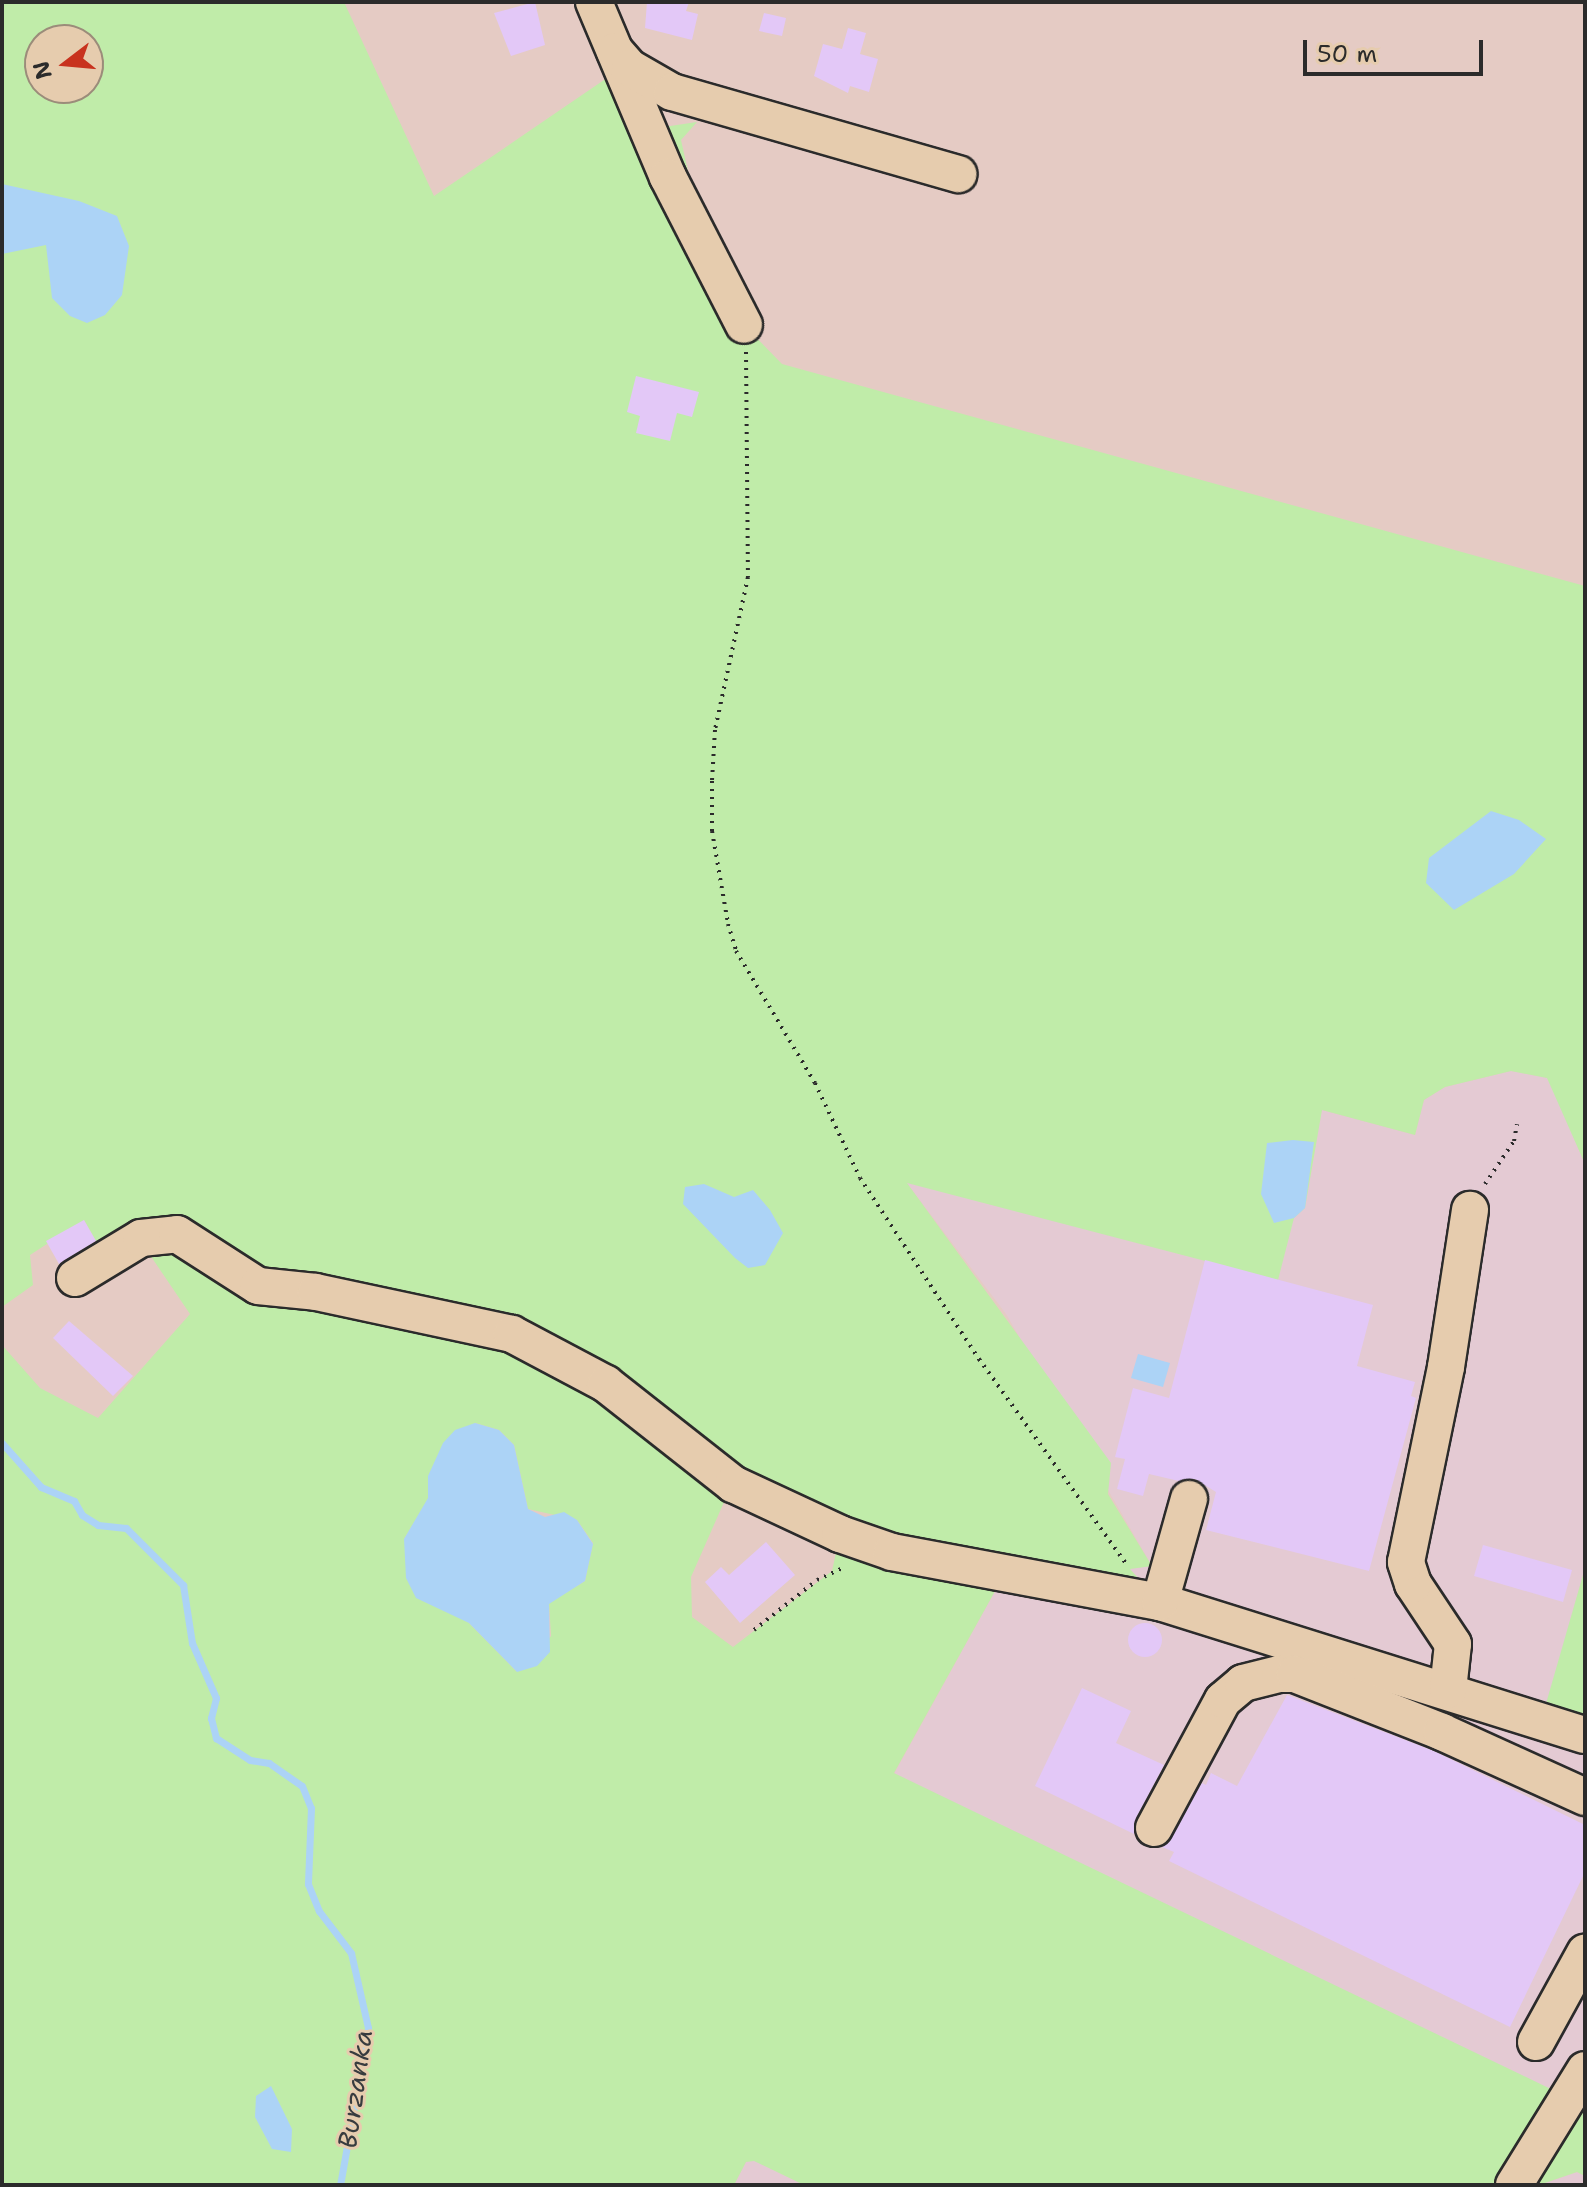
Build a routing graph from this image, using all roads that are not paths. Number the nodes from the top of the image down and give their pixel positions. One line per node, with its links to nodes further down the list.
1 (594, 2): 2 (lane)
2 (615, 51): 3 (lane); 4 (lane)
3 (958, 174)
4 (744, 325)
5 (1470, 1210): 9 (lane)
6 (75, 1278): 8 (lane)
7 (1189, 1499): 8 (lane)
8 (1160, 1602): 9 (lane)
9 (1448, 1690): 10 (lane)
10 (1585, 1735)
11 (1585, 1797): 12 (lane)
12 (1154, 1828)
13 (1585, 1953): 14 (lane)
14 (1536, 2042)
15 (1585, 2070): 16 (lane)
16 (1514, 2185)

